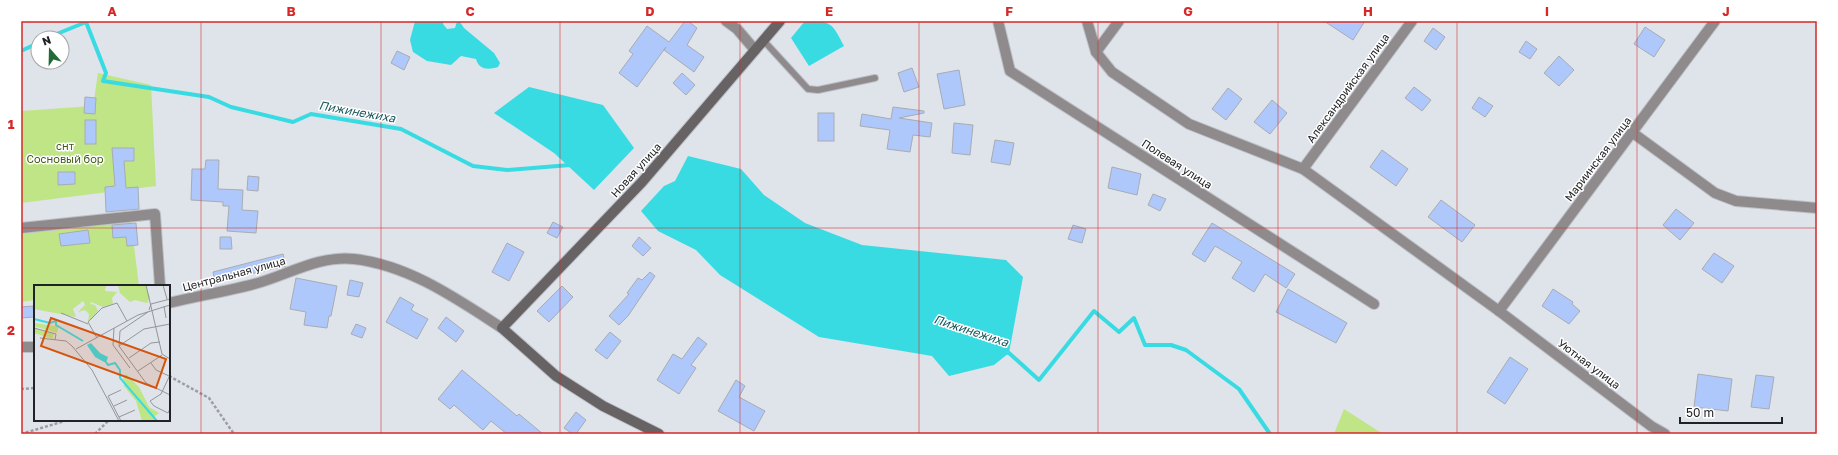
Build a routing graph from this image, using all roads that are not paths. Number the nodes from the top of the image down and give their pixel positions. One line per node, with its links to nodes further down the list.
1 (726, 21): 9 (street)
2 (780, 21): 8 (street, Новая улица)
3 (998, 21): 18 (street, Полевая улица)
4 (1087, 21): 10 (street)
5 (1119, 21): 10 (street)
6 (1412, 21): 13 (street, Александрийская улица)
7 (1716, 21): 12 (street, Мариинская улица)
8 (764, 41): 9 (street, Новая улица); 11 (lane)
9 (755, 50): 20 (street, Новая улица)
10 (1096, 52): 13 (street, Уютная улица)
11 (875, 78)
12 (1633, 133): 14 (street); 19 (street, Мариинская улица)
13 (1303, 170): 19 (street, Уютная улица)
14 (1817, 208)
15 (21, 228): 16 (street)
16 (160, 285)
17 (170, 303): 20 (street, Центральная улица)
18 (1374, 304)
19 (1499, 311): 24 (street, Уютная улица)
20 (502, 328): 23 (street)
21 (21, 347): 22 (street)
22 (34, 347)
23 (659, 434)
24 (1665, 434)

